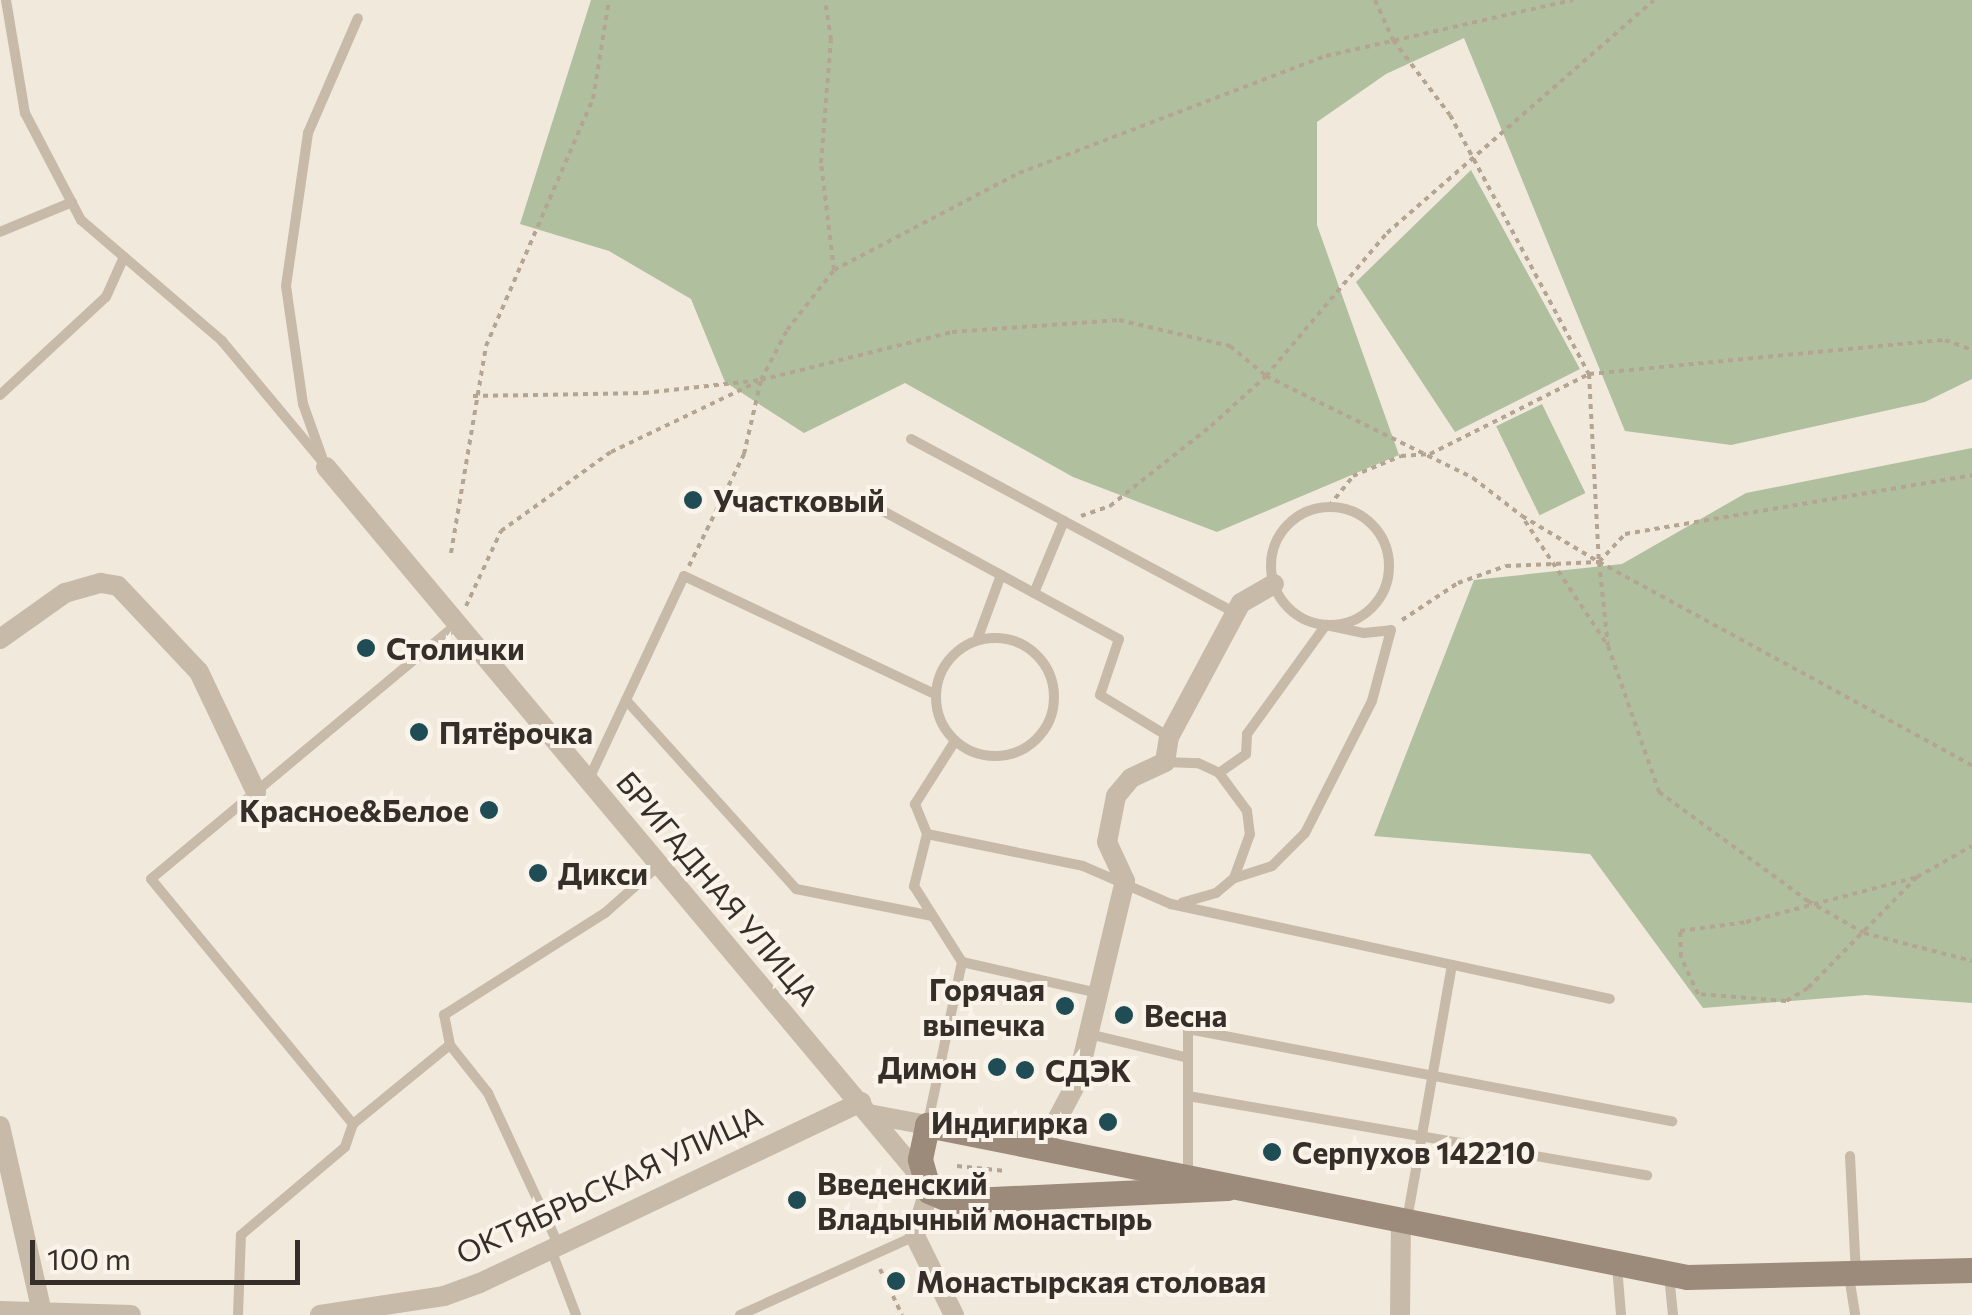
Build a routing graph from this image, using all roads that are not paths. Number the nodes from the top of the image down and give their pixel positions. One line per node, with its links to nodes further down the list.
1 (6, 0): 3 (lane)
2 (358, 18): 8 (lane)
3 (72, 202): 4 (lane); 5 (lane)
4 (0, 232)
5 (124, 256): 6 (lane); 8 (lane)
6 (0, 395)
7 (911, 439): 10 (lane)
8 (326, 467): 15 (street, БРИГАДНАЯ УЛИЦА)
9 (872, 506): 11 (lane)
10 (1064, 521): 13 (lane); 14 (lane)
11 (1000, 575): 13 (lane); 18 (lane)
12 (1274, 584): 14 (street); 16 (lane); 16 (lane)
13 (1034, 593): 21 (lane)
14 (1236, 614): 21 (street)
15 (458, 624): 25 (street, БРИГАДНАЯ УЛИЦА); 26 (lane)
16 (1326, 625): 24 (lane); 29 (lane)
17 (0, 638): 26 (street)
18 (977, 640): 19 (lane); 22 (lane)
19 (935, 694): 20 (lane); 22 (lane)
20 (626, 700): 25 (lane); 32 (lane)
21 (1169, 737): 23 (street)
22 (955, 741): 27 (lane)
23 (1165, 762): 24 (lane); 30 (street)
24 (1219, 773): 29 (lane)
25 (588, 781): 28 (street, БРИГАДНАЯ УЛИЦА)
26 (256, 792): 44 (lane)
27 (927, 834): 30 (lane); 32 (lane)
28 (659, 865): 38 (lane); 42 (street, БРИГАДНАЯ УЛИЦА)
29 (1234, 878): 31 (lane)
30 (1125, 881): 31 (lane); 35 (street)
31 (1171, 904): 34 (lane)
32 (932, 916): 33 (lane)
33 (962, 962): 35 (lane); 45 (lane)
34 (1452, 964): 36 (lane); 40 (lane)
35 (1098, 993): 37 (street)
36 (1610, 998)
37 (1088, 1034): 39 (lane); 48 (street)
38 (450, 1045): 44 (lane); 56 (lane)
39 (1188, 1058): 40 (lane); 41 (lane)
40 (1433, 1076): 43 (lane); 47 (lane)
41 (1188, 1096): 47 (lane); 51 (lane)
42 (867, 1108): 45 (street); 52 (street, БРИГАДНАЯ УЛИЦА); 56 (street, ОКТЯБРЬСКАЯ УЛИЦА)
43 (1672, 1121)
44 (353, 1124): 64 (lane)
45 (928, 1125): 48 (street); 52 (street)
46 (0, 1126): 62 (street)
47 (1422, 1136): 50 (lane); 54 (lane)
48 (1041, 1150): 51 (street)
49 (1850, 1156): 60 (lane)
50 (1647, 1175)
51 (1188, 1180): 53 (street)
52 (925, 1184): 53 (street); 55 (street)
53 (1227, 1188): 54 (street)
54 (1404, 1224): 57 (street); 70 (street)
55 (915, 1236): 68 (lane); 69 (street)
56 (556, 1251): 66 (street, ОКТЯБРЬСКАЯ УЛИЦА); 67 (lane)
57 (1617, 1265): 59 (street); 71 (lane)
58 (1972, 1270): 60 (street)
59 (1669, 1274): 60 (street); 72 (lane)
60 (1852, 1275): 73 (lane)
61 (0, 1311): 62 (street)
62 (42, 1314): 63 (street)
63 (131, 1315)
64 (238, 1315)
65 (320, 1315): 66 (street, ОКТЯБРЬСКАЯ УЛИЦА)
66 (328, 1315)
67 (576, 1315)
68 (740, 1315)
69 (954, 1315)
70 (1400, 1315)
71 (1621, 1315)
72 (1673, 1315)
73 (1855, 1315)

